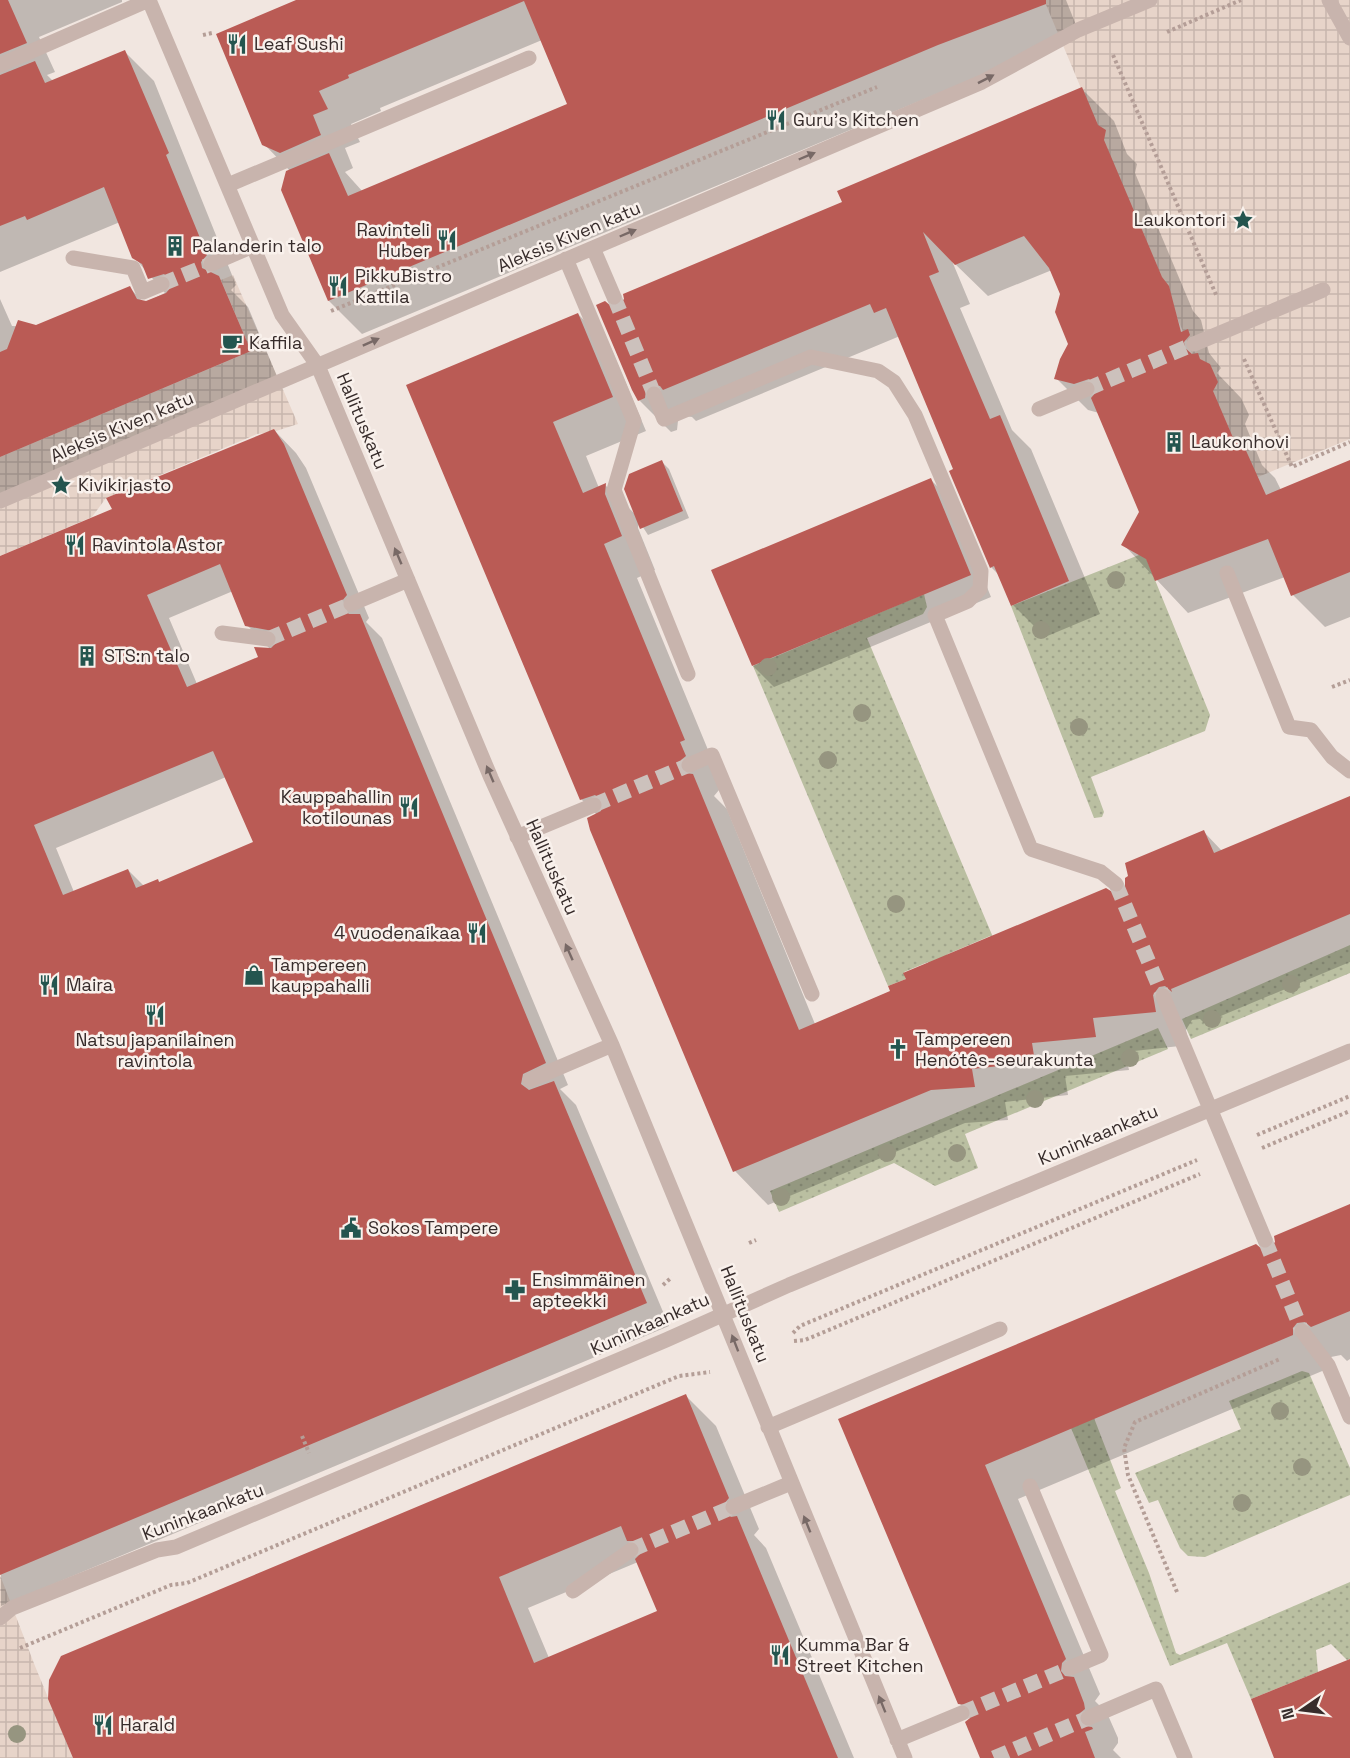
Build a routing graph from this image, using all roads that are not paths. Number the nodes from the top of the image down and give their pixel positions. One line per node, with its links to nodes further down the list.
1 (149, 0): 6 (street); 7 (street, Hallituskatu)
2 (1150, 0): 9 (street, Aleksis Kiven katu, one-way to 2)
3 (1329, 0): 4 (street)
4 (1350, 39)
5 (529, 58): 7 (street)
6 (0, 64)
7 (228, 185): 8 (street, Hallituskatu)
8 (253, 246): 12 (street); 17 (street, Hallituskatu)
9 (593, 248): 11 (street, Aleksis Kiven katu); 15 (street)
10 (73, 258): 13 (street)
11 (566, 259): 17 (street, Aleksis Kiven katu, one-way to 11); 27 (street)
12 (211, 264)
13 (162, 284)
14 (1323, 290): 16 (street)
15 (614, 297)
16 (1194, 344)
17 (318, 366): 21 (street, Aleksis Kiven katu); 23 (street, Hallituskatu, one-way to 17)
18 (1087, 389): 20 (street)
19 (654, 394): 32 (street)
20 (1039, 409)
21 (0, 501)
22 (1227, 573): 29 (street)
23 (408, 580): 24 (street); 31 (street, Hallituskatu, one-way to 23)
24 (351, 604)
25 (222, 633): 26 (street)
26 (268, 639)
27 (688, 674)
28 (689, 765): 33 (street)
29 (1350, 771)
30 (594, 805): 31 (street)
31 (518, 837): 35 (street, Hallituskatu, one-way to 31)
32 (1116, 884)
33 (812, 994)
34 (1163, 996): 38 (street)
35 (612, 1045): 37 (street); 40 (street, Hallituskatu)
36 (1350, 1051): 38 (street, Kuninkaankatu)
37 (530, 1080)
38 (1210, 1109): 39 (street); 40 (street, Kuninkaankatu)
39 (1264, 1240)
40 (724, 1314): 44 (street, Hallituskatu, one-way to 40); 50 (street, Kuninkaankatu)
41 (1000, 1329): 44 (street)
42 (1302, 1331): 43 (street)
43 (1350, 1417)
44 (768, 1427): 45 (street, Hallituskatu)
45 (791, 1483): 47 (street); 54 (street, Hallituskatu, one-way to 45)
46 (1030, 1486): 51 (street)
47 (733, 1507)
48 (631, 1550): 49 (street)
49 (573, 1591)
50 (6, 1613)
51 (1070, 1668)
52 (962, 1713): 54 (street)
53 (1088, 1718): 56 (street)
54 (897, 1740): 55 (street, Hallituskatu)
55 (904, 1758)
56 (1185, 1758)

